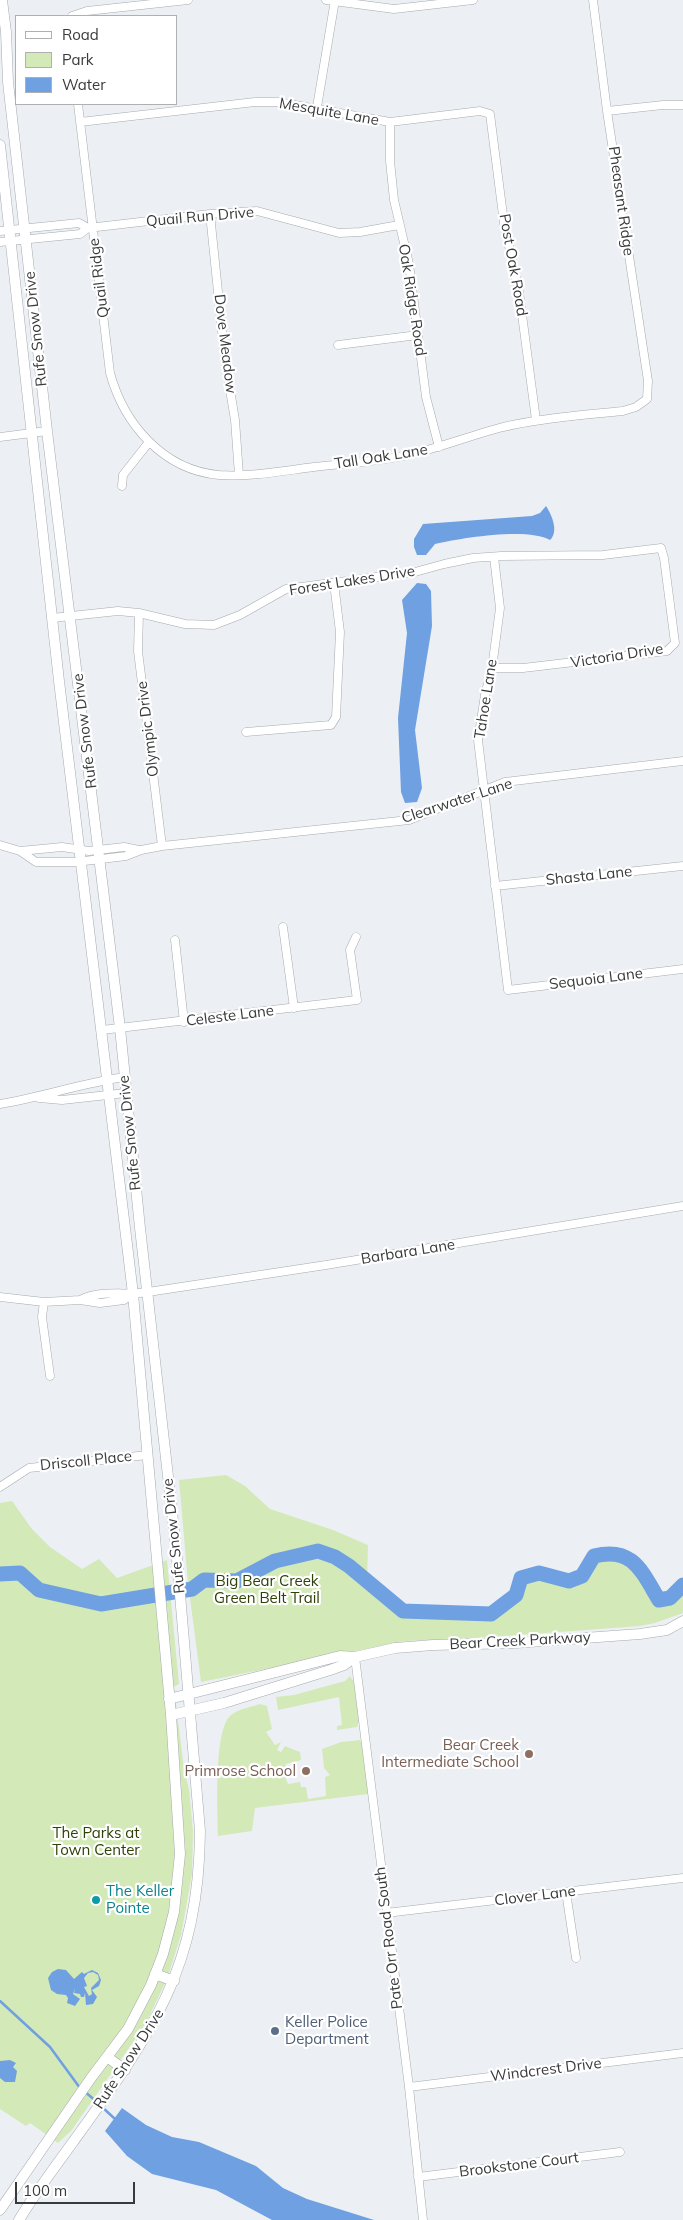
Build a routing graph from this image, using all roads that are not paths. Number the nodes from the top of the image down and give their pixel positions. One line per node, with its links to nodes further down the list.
1 (2, 0): 19 (main road, Rufe Snow Drive)
2 (188, 0): 7 (street)
3 (326, 0): 6 (street)
4 (473, 0): 6 (street)
5 (594, 0): 11 (street, Pheasant Ridge)
6 (335, 1): 10 (street)
7 (75, 15)
8 (78, 105): 13 (street, Quail Ridge)
9 (683, 106): 11 (street)
10 (317, 107): 13 (street, Mesquite Lane); 14 (street, Mesquite Lane)
11 (607, 111): 22 (street, Pheasant Ridge)
12 (488, 112): 14 (street, Mesquite Lane); 23 (street, Post Oak Road)
13 (80, 122): 18 (street, Quail Ridge)
14 (390, 122): 17 (street, Oak Ridge Road)
15 (0, 145): 19 (main road, Rufe Snow Drive)
16 (210, 214): 17 (street, Quail Run Drive); 18 (street, Quail Run Drive); 29 (street, Dove Meadow)
17 (399, 225): 20 (street, Oak Ridge Road)
18 (90, 228): 19 (street, Quail Run Drive); 27 (street, Quail Ridge)
19 (13, 235): 24 (main road, Rufe Snow Drive); 25 (main road, Rufe Snow Drive)
20 (418, 335): 21 (street); 28 (street, Oak Ridge Road)
21 (338, 345)
22 (646, 401): 23 (street, Tall Oak Lane)
23 (536, 420): 28 (street, Tall Oak Lane)
24 (47, 431): 25 (street); 35 (main road, Rufe Snow Drive)
25 (31, 433): 26 (street); 36 (main road, Rufe Snow Drive)
26 (0, 437)
27 (148, 442): 29 (street, Tall Oak Lane); 30 (street)
28 (440, 447): 29 (street, Tall Oak Lane)
29 (239, 475)
30 (122, 486)
31 (661, 548): 32 (street, Forest Lakes Drive); 37 (street, Victoria Drive)
32 (494, 557): 33 (street, Forest Lakes Drive); 37 (street, Tahoe Lane)
33 (334, 583): 34 (street, Forest Lakes Drive); 38 (street)
34 (139, 612): 35 (street, Forest Lakes Drive); 42 (street, Olympic Drive)
35 (70, 616): 36 (street, Forest Lakes Drive); 44 (main road, Rufe Snow Drive)
36 (52, 618): 44 (main road, Rufe Snow Drive)
37 (492, 668): 40 (street, Tahoe Lane)
38 (246, 732)
39 (683, 761): 40 (street, Clearwater Lane)
40 (483, 790): 42 (street, Clearwater Lane); 46 (street, Tahoe Lane)
41 (0, 845): 43 (street)
42 (162, 846): 44 (street, Clearwater Lane)
43 (20, 851): 44 (street); 44 (street)
44 (90, 855): 54 (main road, Rufe Snow Drive); 55 (main road, Rufe Snow Drive)
45 (683, 866): 46 (street, Shasta Lane)
46 (495, 886): 51 (street, Tahoe Lane)
47 (283, 927): 52 (street)
48 (356, 937): 52 (street, Celeste Lane)
49 (175, 940): 53 (street)
50 (683, 969): 51 (street, Sequoia Lane)
51 (508, 990)
52 (294, 1008): 53 (street, Celeste Lane)
53 (184, 1022): 54 (street, Celeste Lane)
54 (120, 1028): 55 (street, Celeste Lane); 56 (main road, Rufe Snow Drive)
55 (102, 1030): 57 (main road, Rufe Snow Drive)
56 (125, 1078): 57 (street); 58 (main road, Rufe Snow Drive)
57 (108, 1080): 59 (main road, Rufe Snow Drive); 60 (street)
58 (126, 1093): 59 (street); 63 (main road, Rufe Snow Drive)
59 (110, 1095): 60 (street); 64 (main road, Rufe Snow Drive)
60 (37, 1098): 61 (street)
61 (0, 1104)
62 (683, 1206): 63 (street, Barbara Lane)
63 (148, 1292): 64 (street, Barbara Lane); 72 (main road, Rufe Snow Drive)
64 (133, 1294): 66 (street, Barbara Lane); 68 (main road, Rufe Snow Drive)
65 (0, 1297): 66 (street, Barbara Lane)
66 (44, 1302): 67 (street)
67 (50, 1376)
68 (147, 1455): 69 (street, Driscoll Place); 73 (main road, Rufe Snow Drive)
69 (0, 1487)
70 (683, 1621): 71 (main road, Bear Creek Parkway)
71 (354, 1657): 72 (main road, Bear Creek Parkway); 74 (main road, Bear Creek Parkway); 78 (street, Pate Orr Road South)
72 (188, 1694): 73 (main road, Bear Creek Parkway); 74 (main road, Rufe Snow Drive)
73 (169, 1699): 75 (main road, Rufe Snow Drive)
74 (190, 1711): 75 (main road, Bear Creek Parkway); 81 (main road, Rufe Snow Drive)
75 (171, 1715): 80 (main road, Rufe Snow Drive)
76 (683, 1878): 77 (street, Clover Lane)
77 (566, 1892): 78 (street, Clover Lane); 79 (street)
78 (386, 1913): 85 (street, Pate Orr Road South)
79 (576, 1958)
80 (155, 1974): 81 (main road); 83 (main road, Rufe Snow Drive)
81 (174, 1981): 84 (main road, Rufe Snow Drive)
82 (683, 2053): 85 (street, Windcrest Drive)
83 (107, 2057): 84 (main road); 88 (main road, Rufe Snow Drive)
84 (125, 2070): 89 (main road, Rufe Snow Drive)
85 (409, 2087): 87 (street, Pate Orr Road South)
86 (620, 2152): 87 (street, Brookstone Court)
87 (418, 2177): 90 (street, Pate Orr Road South)
88 (0, 2210)
89 (19, 2220)
90 (423, 2220)

